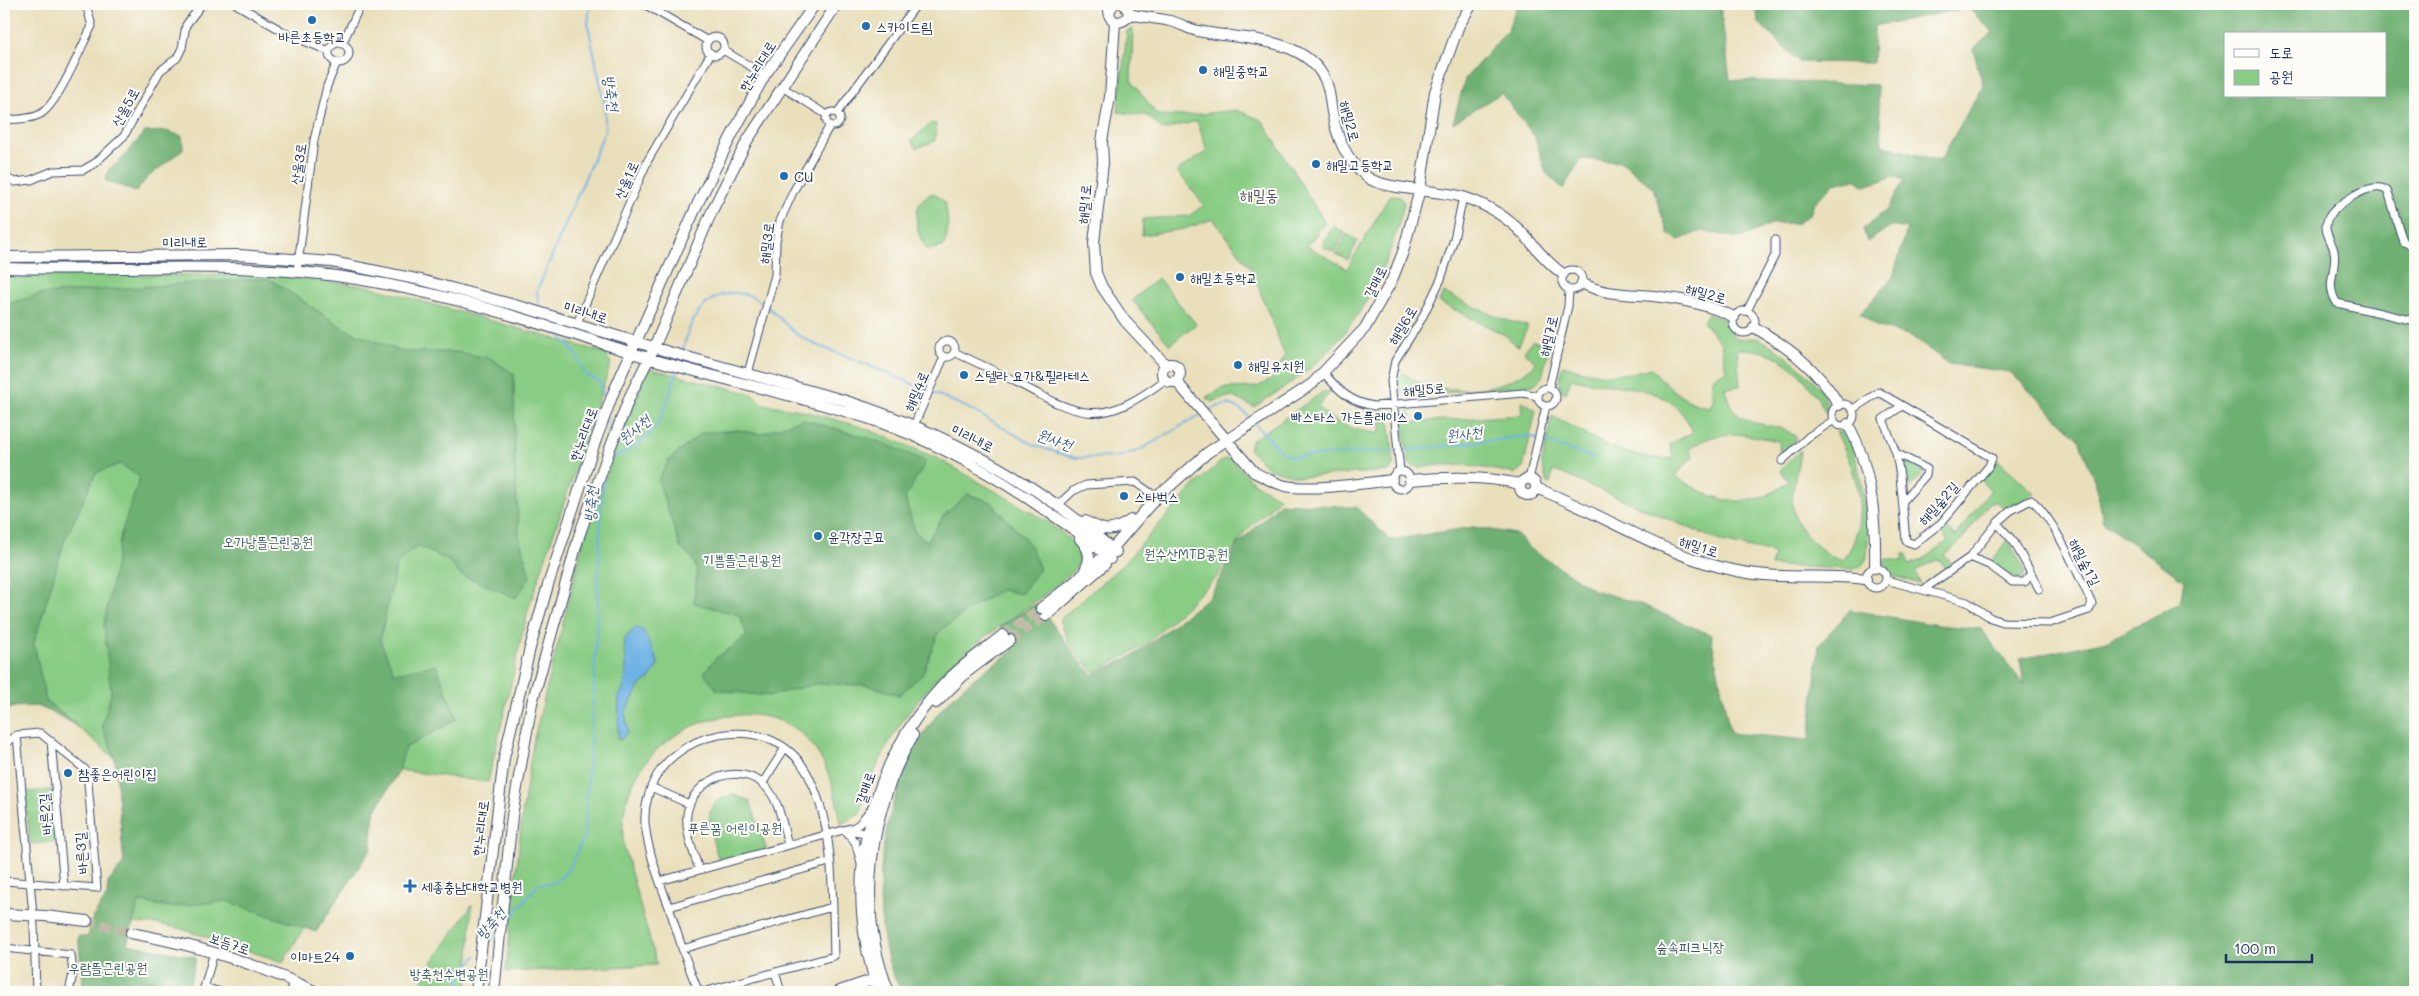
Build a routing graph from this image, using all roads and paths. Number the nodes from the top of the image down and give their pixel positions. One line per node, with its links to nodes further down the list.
1 (80, 4): 24 (street)
2 (202, 4): 26 (street, 산울5로)
3 (236, 4): 17 (street)
4 (361, 4): 15 (street)
5 (644, 4): 14 (street)
6 (815, 4): 20 (street, 한누리대로)
7 (837, 4): 21 (street)
8 (917, 4): 22 (street)
9 (1114, 4): 13 (street, 해밀1로)
10 (1124, 4): 12 (street)
11 (1472, 4): 27 (street, 갈매로)
12 (1129, 14): 13 (street); 27 (street, 해밀2로)
13 (1115, 22): 49 (street, 해밀1로)
14 (708, 41): 16 (street); 18 (street)
15 (342, 44): 17 (street); 19 (street)
16 (723, 50): 18 (street); 20 (street)
17 (329, 51): 19 (street)
18 (711, 53): 42 (street, 산울1로)
19 (337, 62): 32 (street, 산울3로)
20 (765, 75): 43 (street, 한누리대로)
21 (782, 87): 23 (street); 44 (street)
22 (837, 113): 23 (street); 25 (street)
23 (827, 116): 25 (street)
24 (4, 120)
25 (830, 125): 51 (street, 해밀3로)
26 (4, 176)
27 (1420, 189): 28 (street, 해밀2로); 52 (street, 갈매로)
28 (1463, 197): 35 (street, 해밀2로); 57 (street, 해밀6로)
29 (1775, 240): 38 (street)
30 (2415, 247): 40 (street)
31 (4, 256): 32 (street, 미리내로)
32 (298, 258): 34 (street, 산울3로); 42 (street, 미리내로)
33 (4, 268): 34 (street, 미리내로)
34 (297, 272): 42 (street, 미리내로)
35 (1564, 274): 36 (street); 37 (street)
36 (1582, 282): 37 (street); 39 (street, 해밀2로)
37 (1569, 290): 55 (street, 해밀7로)
38 (1747, 311): 39 (street); 41 (street)
39 (1734, 317): 41 (street)
40 (2415, 321)
41 (1754, 326): 58 (street)
42 (576, 328): 43 (street, 미리내로); 45 (street, 미리내로)
43 (637, 342): 44 (street, 미리내로); 45 (street, 한누리대로)
44 (654, 347): 48 (street); 50 (street, 미리내로)
45 (632, 352): 48 (street, 미리내로); 127 (street, 한누리대로)
46 (954, 352): 47 (street); 47 (street); 53 (street)
47 (944, 357): 64 (street, 해밀4로)
48 (649, 358): 50 (street, 미리내로); 122 (street)
49 (1166, 365): 53 (street); 54 (street)
50 (705, 368): 51 (street, 미리내로); 64 (street, 미리내로)
51 (748, 373): 64 (street, 미리내로)
52 (1324, 373): 57 (street, 해밀5로); 65 (street, 갈매로)
53 (1165, 380): 54 (street)
54 (1176, 381): 65 (street)
55 (1549, 388): 56 (street); 59 (street)
56 (1538, 396): 57 (street, 해밀5로); 59 (street)
57 (1394, 404): 68 (street, 해밀6로)
58 (1839, 405): 61 (street); 62 (street)
59 (1546, 406): 71 (street)
60 (1902, 406): 61 (street, 해밀숲2길); 66 (street, 해밀숲2길); 75 (street, 해밀숲2길)
61 (1853, 409): 63 (street)
62 (1834, 420): 63 (street); 67 (street)
63 (1848, 424): 82 (street)
64 (912, 430): 76 (street, 미리내로); 79 (street, 미리내로)
65 (1226, 440): 69 (street); 72 (street, 갈매로)
66 (1896, 453): 75 (street, 해밀숲2길); 75 (street)
67 (1782, 461)
68 (1400, 471): 69 (street); 70 (street)
69 (1392, 480): 70 (street)
70 (1410, 480): 71 (street)
71 (1524, 481): 73 (street); 73 (street)
72 (1169, 487): 74 (street, 갈매로); 80 (street, 갈매로)
73 (1536, 488): 84 (street, 해밀1로)
74 (1155, 496): 76 (street); 77 (street, 갈매로)
75 (1904, 500)
76 (1062, 508): 77 (street); 80 (street, 미리내로)
77 (1142, 512): 80 (street, 갈매로)
78 (1997, 523): 81 (street, 해밀숲1길); 83 (street); 88 (street, 해밀숲1길)
79 (1066, 525): 80 (street, 미리내로); 86 (street)
80 (1111, 554): 86 (street, 갈매로); 86 (street, 갈매로)
81 (1970, 557): 83 (street); 88 (street, 해밀숲1길)
82 (1875, 568): 84 (street); 85 (street)
83 (2031, 573): 87 (street)
84 (1866, 579): 85 (street)
85 (1886, 580): 88 (street, 해밀숲1길)
86 (1074, 582)
87 (2039, 589)
88 (1923, 590)
89 (14, 736): 90 (street); 91 (street); 106 (street)
90 (51, 741): 107 (street, 바른2길); 107 (street, 바른3길)
91 (4, 744)
92 (785, 748): 93 (street); 94 (street); 98 (street)
93 (762, 784): 95 (street); 100 (street)
94 (651, 787): 95 (street); 105 (street)
95 (689, 804): 103 (street)
96 (873, 806): 97 (street); 99 (street, 갈매로); 99 (street, 갈매로)
97 (845, 830): 98 (street); 99 (street); 102 (street)
98 (828, 834): 100 (street); 101 (street)
99 (871, 834): 102 (street, 갈매로); 119 (street, 갈매로)
100 (788, 845): 103 (street)
101 (829, 862): 108 (street); 109 (street)
102 (862, 866): 119 (street, 갈매로)
103 (699, 870): 105 (street)
104 (4, 881): 106 (street, 바른3길)
105 (660, 881): 108 (street)
106 (29, 882): 107 (street, 바른3길); 111 (street)
107 (64, 886)
108 (669, 907): 115 (street)
109 (832, 907): 115 (street); 118 (street)
110 (4, 914): 111 (street)
111 (32, 915): 112 (street); 116 (street)
112 (87, 921)
113 (131, 933): 117 (street, 보듬7로)
114 (4, 948): 116 (street)
115 (682, 949): 128 (street)
116 (36, 950): 123 (street); 124 (street)
117 (214, 952): 120 (street, 보듬7로); 121 (street)
118 (774, 972): 128 (street); 129 (street)
119 (879, 977): 130 (street); 131 (street, 갈매로); 132 (street, 갈매로)
120 (293, 987): 126 (street, 보듬7로)
121 (203, 990): 125 (street)
122 (494, 991)
123 (36, 992)
124 (69, 992)
125 (221, 992)
126 (316, 992)
127 (476, 992)
128 (701, 992)
129 (781, 992)
130 (837, 992)
131 (879, 992)
132 (889, 992)

